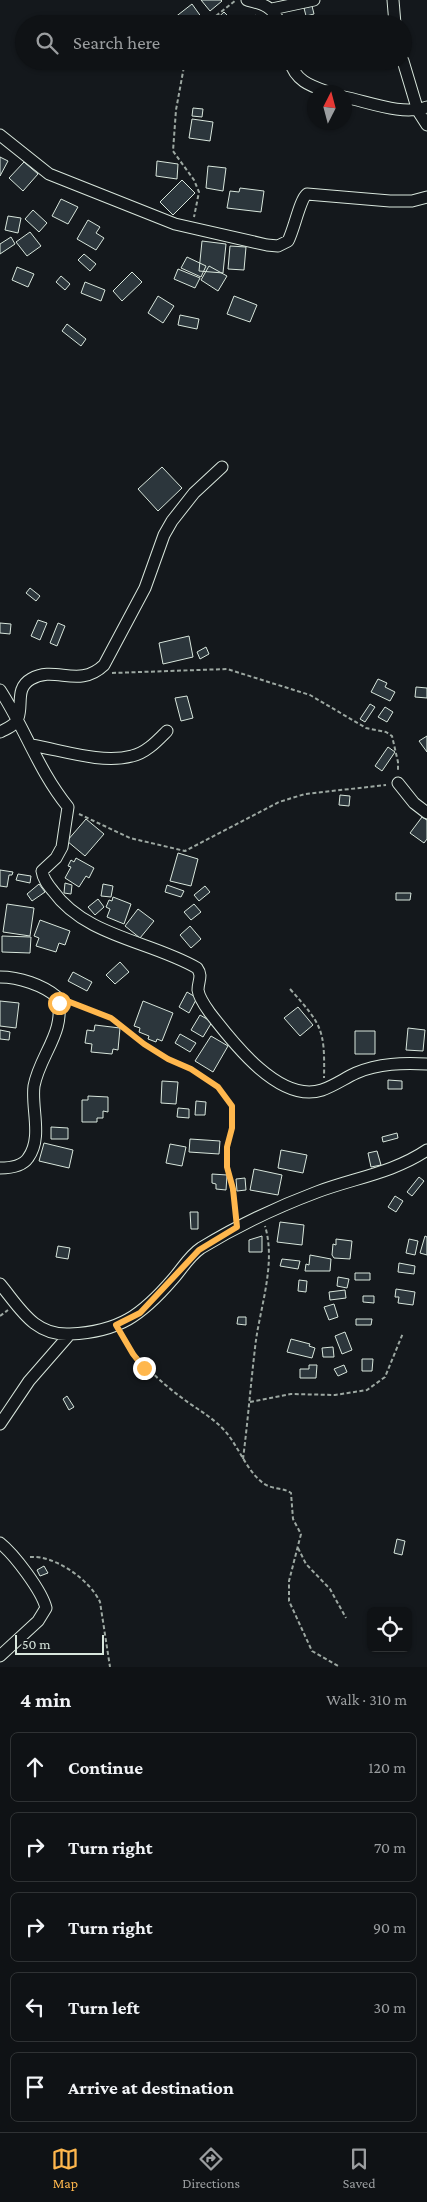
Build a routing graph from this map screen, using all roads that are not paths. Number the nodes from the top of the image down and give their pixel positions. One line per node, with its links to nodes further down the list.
1 (247, 0): 4 (street)
2 (314, 0): 4 (street)
3 (393, 0): 6 (street)
4 (272, 9): 5 (street)
5 (275, 15)
6 (394, 15)
7 (294, 70): 9 (street)
8 (407, 70): 11 (street)
9 (311, 85)
10 (352, 98): 11 (street)
11 (422, 109): 12 (street)
12 (427, 124)
13 (0, 136): 14 (street)
14 (427, 197)
15 (222, 467): 17 (street)
16 (0, 690): 17 (street)
17 (18, 718): 19 (street); 20 (street)
18 (167, 731): 20 (street)
19 (0, 732)
20 (31, 745): 24 (street)
21 (398, 783): 22 (street)
22 (427, 813)
23 (0, 977): 26 (street)
24 (427, 1064)
25 (427, 1150): 28 (street)
26 (0, 1168)
27 (0, 1284): 28 (street)
28 (70, 1334): 29 (street)
29 (0, 1424)
30 (0, 1542): 31 (street)
31 (0, 1656)

